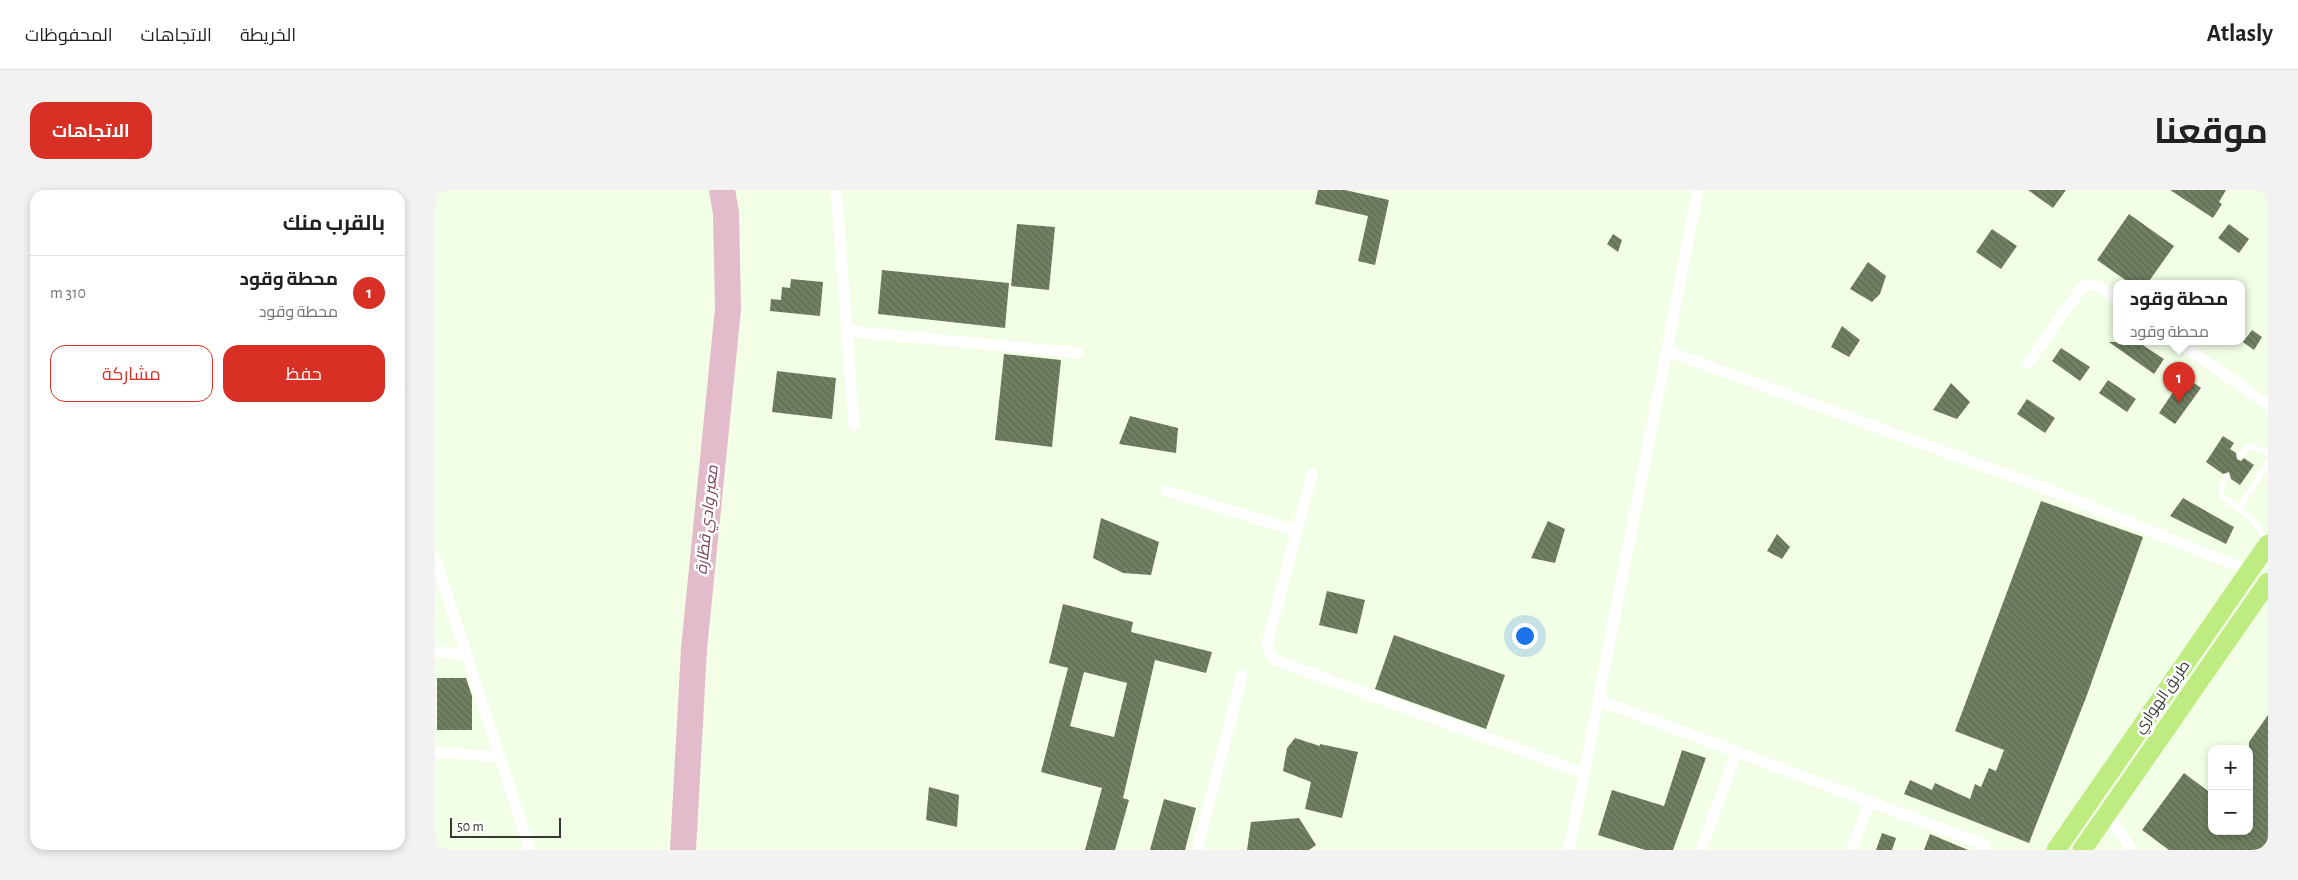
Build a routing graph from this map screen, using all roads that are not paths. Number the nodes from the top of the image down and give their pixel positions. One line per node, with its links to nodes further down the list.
1 (836, 190): 4 (street)
2 (1698, 190): 6 (street)
3 (2113, 296): 8 (street)
4 (847, 331): 7 (street); 10 (street)
5 (2181, 345): 9 (street)
6 (1667, 351): 21 (street); 26 (street)
7 (1078, 353)
8 (2028, 364)
9 (2268, 405)
10 (854, 425)
11 (2268, 453): 12 (lane)
12 (2240, 456)
13 (2268, 462): 17 (lane)
14 (1312, 474): 18 (street)
15 (2227, 476): 17 (lane)
16 (1166, 491): 18 (street)
17 (2239, 509): 19 (lane)
18 (1297, 532): 30 (street)
19 (2268, 544): 21 (highway, طريق الهواري)
20 (435, 558): 24 (street)
21 (2249, 571): 39 (highway, طريق الهواري)
22 (2268, 582): 32 (highway, طريق الهواري)
23 (435, 652): 24 (street)
24 (467, 654): 29 (street)
25 (1242, 675): 35 (street)
26 (1598, 700): 27 (street); 30 (street)
27 (1737, 751): 31 (street); 37 (street)
28 (435, 752): 29 (street)
29 (499, 757): 34 (street)
30 (1583, 773): 36 (street)
31 (1870, 801): 33 (street); 38 (street)
32 (2107, 814): 40 (highway, طريق الهواري); 41 (street)
33 (1985, 846)
34 (530, 850)
35 (1197, 850)
36 (1569, 850)
37 (1701, 850)
38 (1851, 850)
39 (2056, 850)
40 (2082, 850)
41 (2132, 850)

